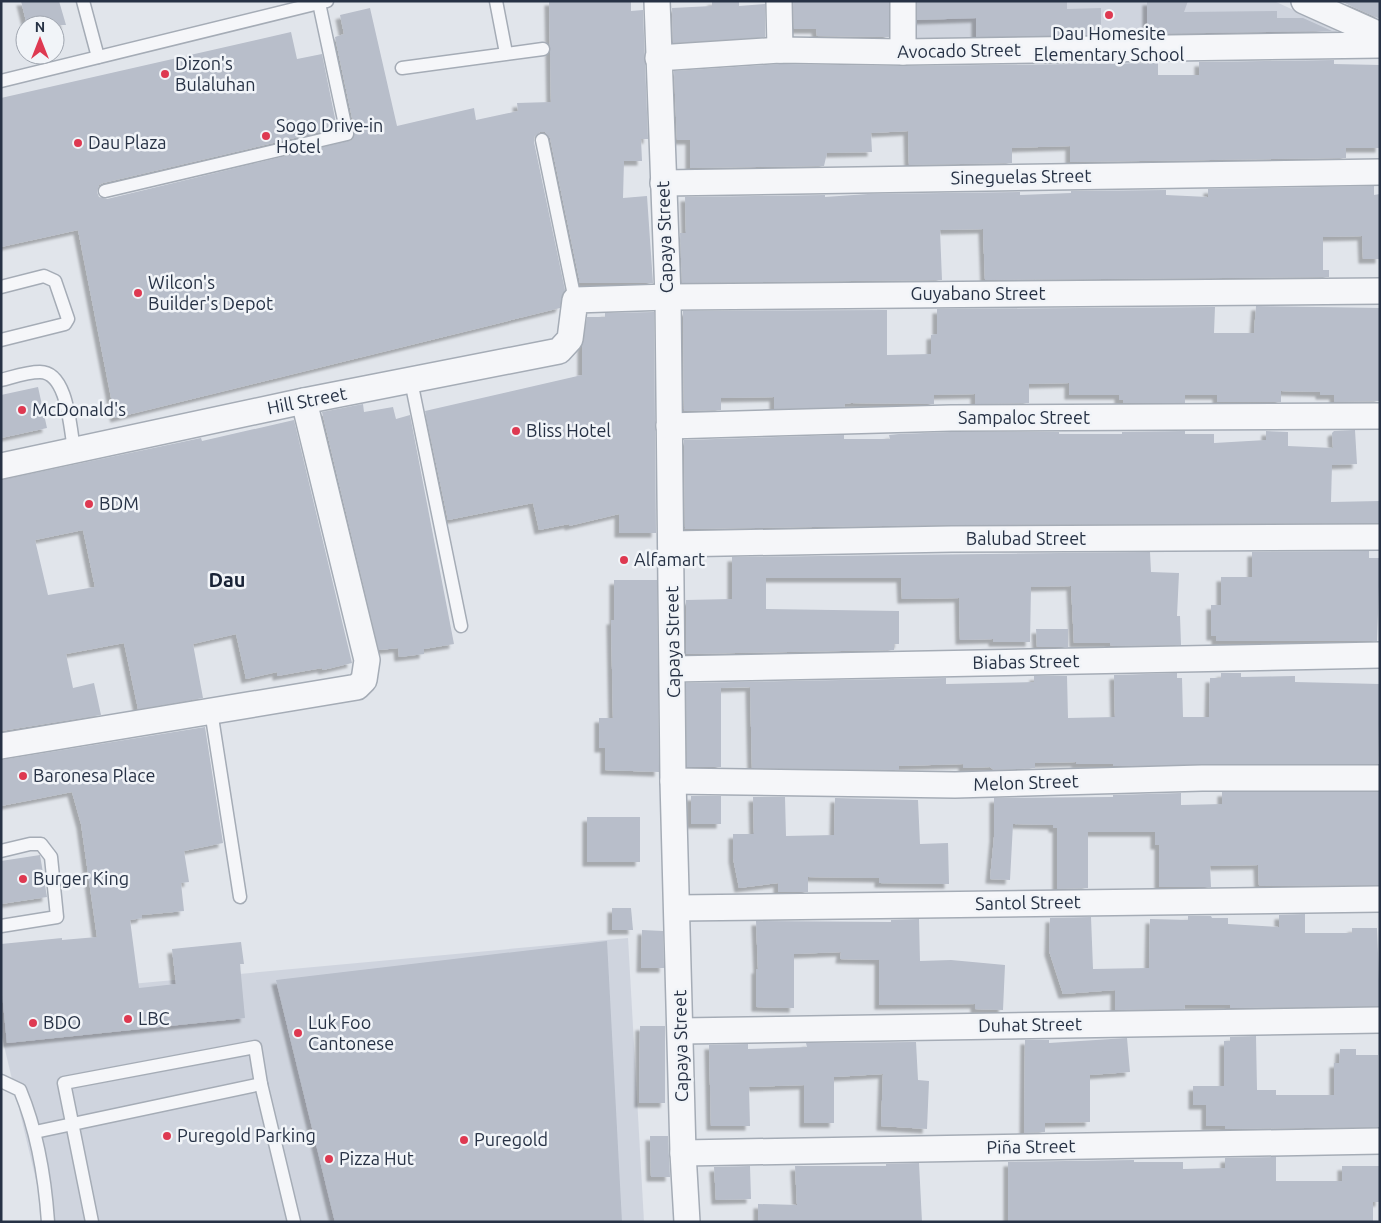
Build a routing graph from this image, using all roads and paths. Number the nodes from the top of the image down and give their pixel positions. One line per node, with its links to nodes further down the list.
1 (83, 1): 14 (lane)
2 (496, 1): 13 (lane)
3 (657, 1): 15 (street, Capaya Street)
4 (779, 1): 11 (street)
5 (902, 1): 12 (street)
6 (1304, 1): 8 (street)
7 (323, 2): 14 (lane); 21 (lane)
8 (1380, 35)
9 (1380, 45): 12 (street, Avocado Street)
10 (543, 49): 13 (lane)
11 (780, 50): 12 (street, Avocado Street); 15 (street, Avocado Street)
12 (903, 52)
13 (506, 53): 16 (lane)
14 (98, 57): 17 (lane)
15 (658, 58): 20 (street, Capaya Street)
16 (402, 68)
17 (1, 81)
18 (542, 140): 25 (lane)
19 (1380, 172): 20 (street, Sineguelas Street)
20 (663, 183): 24 (street, Capaya Street)
21 (105, 191)
22 (1, 287): 26 (lane)
23 (1380, 291): 24 (street, Guyabano Street)
24 (668, 297): 25 (street, Guyabano Street); 31 (street, Capaya Street)
25 (575, 300): 28 (street, Hill Street)
26 (1, 340)
27 (1, 380): 32 (lane)
28 (411, 381): 29 (street, Hill Street); 36 (lane)
29 (304, 400): 32 (street, Hill Street); 39 (street)
30 (1380, 416): 31 (street, Sampaloc Street)
31 (669, 426): 35 (street, Capaya Street)
32 (74, 449): 33 (street, Hill Street)
33 (1, 466)
34 (1380, 537): 35 (street, Balubad Street)
35 (672, 544): 38 (street, Capaya Street)
36 (461, 626)
37 (1380, 656): 38 (street, Biabas Street)
38 (673, 669): 42 (street, Capaya Street)
39 (211, 711): 40 (street); 44 (lane)
40 (1, 746)
41 (1380, 778): 42 (street, Melon Street)
42 (673, 781): 46 (street, Capaya Street)
43 (1, 850): 47 (lane)
44 (240, 897)
45 (1380, 899): 46 (street, Santol Street)
46 (677, 908): 49 (street, Capaya Street)
47 (1, 926)
48 (1380, 1020): 49 (street, Duhat Street)
49 (681, 1031): 55 (street, Capaya Street)
50 (1, 1081): 53 (lane)
51 (262, 1084): 52 (lane); 52 (lane); 58 (lane)
52 (73, 1125): 53 (lane); 57 (lane)
53 (35, 1132): 56 (lane)
54 (1380, 1141): 55 (street, Piña Street)
55 (683, 1153): 59 (street, Capaya Street)
56 (48, 1222)
57 (92, 1222)
58 (294, 1222)
59 (687, 1222)

